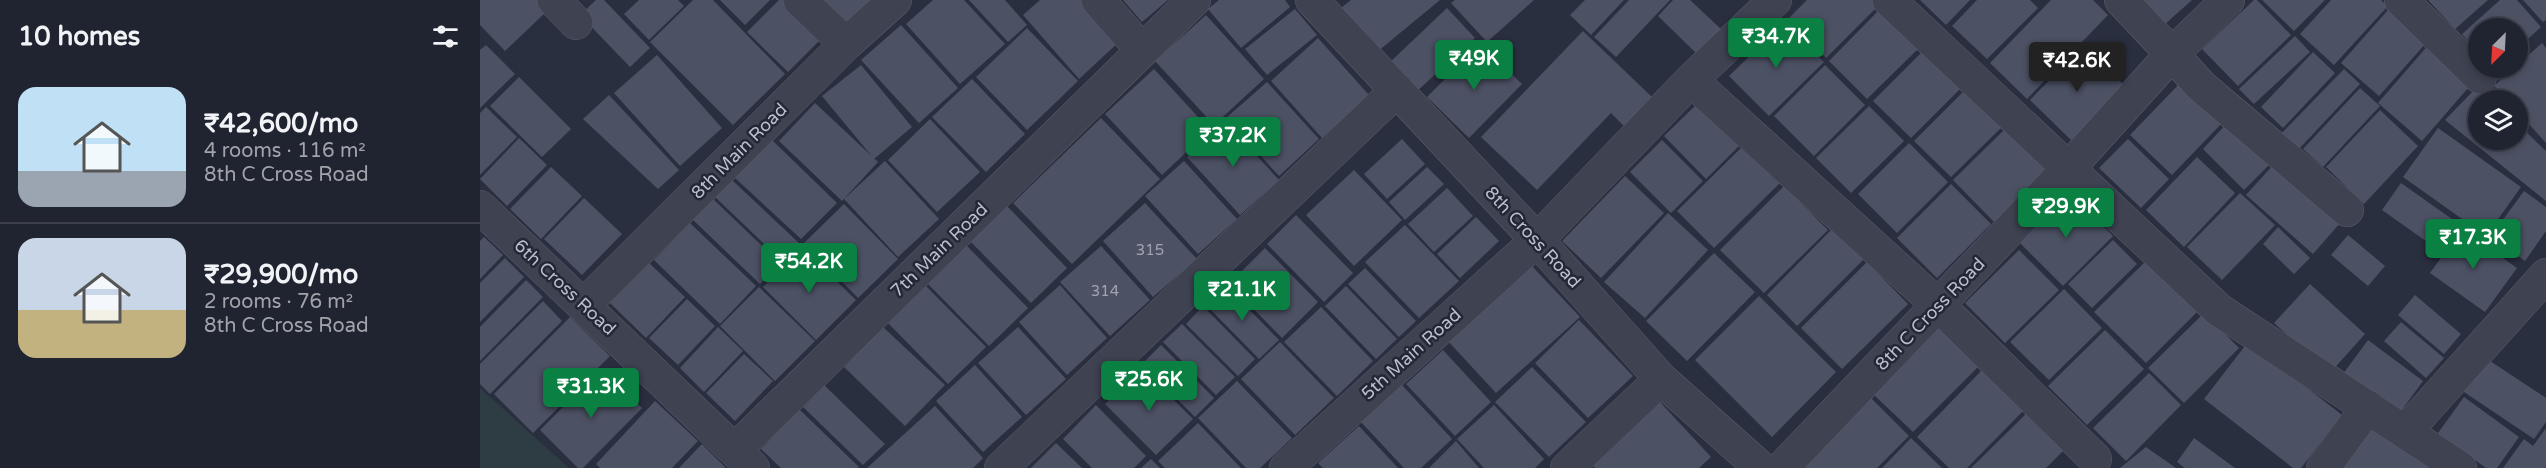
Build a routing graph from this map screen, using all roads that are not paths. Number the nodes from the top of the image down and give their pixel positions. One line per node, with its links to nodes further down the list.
1 (800, 0): 11 (street)
2 (895, 0): 11 (street, 8th Main Road)
3 (1098, 0): 12 (street)
4 (1194, 0): 12 (street, 7th Main Road)
5 (1312, 0): 16 (street, 8th Cross Road)
6 (1775, 0): 15 (street, 5th Main Road)
7 (1888, 0): 17 (street)
8 (2121, 0): 13 (street)
9 (2228, 0): 13 (street, 8th C Cross Road)
10 (2401, 0): 14 (street)
11 (846, 44): 22 (street, 8th Main Road)
12 (1142, 50): 27 (street, 7th Main Road)
13 (2172, 54): 17 (street, 8th C Cross Road); 19 (street)
14 (2468, 65)
15 (1691, 80): 20 (street, 5th Main Road); 23 (street)
16 (1397, 90): 20 (street, 8th Cross Road); 29 (street)
17 (2067, 170): 23 (street, 8th C Cross Road); 25 (street)
18 (480, 207): 22 (street, 6th Cross Road)
19 (2347, 210)
20 (1537, 240): 24 (street, 8th Cross Road); 30 (street, 5th Main Road)
21 (2546, 275): 26 (street)
22 (584, 304): 27 (street, 6th Cross Road)
23 (1939, 306): 28 (street); 33 (street, 8th C Cross Road)
24 (1661, 379): 31 (street); 32 (street, 8th Cross Road)
25 (2368, 407): 26 (street); 34 (street)
26 (2406, 431): 35 (street)
27 (744, 459)
28 (2095, 459)
29 (1001, 468)
30 (1286, 468)
31 (1567, 468)
32 (1761, 468)
33 (1782, 468)
34 (2323, 468)
35 (2460, 468)

